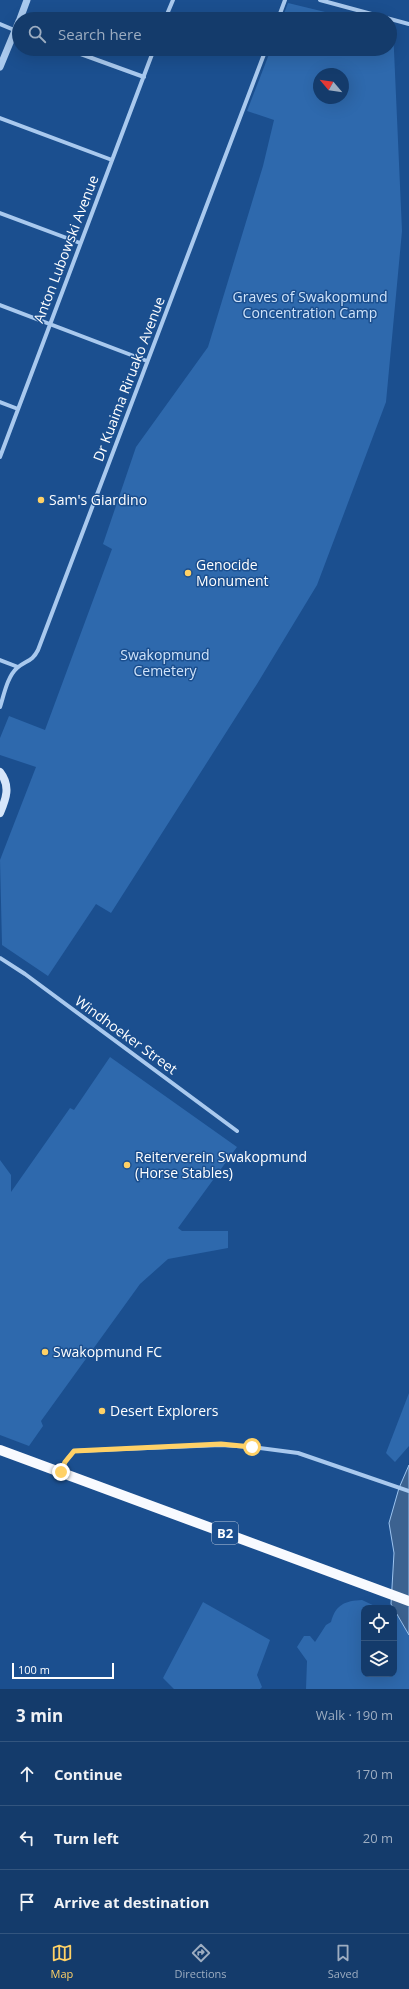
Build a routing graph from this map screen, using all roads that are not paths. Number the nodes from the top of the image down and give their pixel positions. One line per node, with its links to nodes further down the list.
1 (27, 0): 5 (street)
2 (172, 0): 6 (street)
3 (285, 0): 7 (street)
4 (320, 0): 8 (street)
5 (22, 12)
6 (168, 12)
7 (281, 12)
8 (364, 12)
9 (397, 21): 11 (street)
10 (0, 24): 12 (street)
11 (409, 24)
12 (12, 29)
13 (12, 42): 17 (street)
14 (86, 56): 18 (street)
15 (152, 56): 18 (street, Anton Lubowski Avenue)
16 (263, 56): 25 (street, Dr Kuaima Riruako Avenue)
17 (0, 67)
18 (144, 77): 20 (street, Anton Lubowski Avenue)
19 (0, 118): 20 (street)
20 (112, 160): 22 (street, Anton Lubowski Avenue)
21 (0, 213): 22 (street)
22 (80, 243): 24 (street, Anton Lubowski Avenue)
23 (0, 305): 24 (street)
24 (49, 324): 25 (street); 27 (street, Anton Lubowski Avenue)
25 (147, 361): 30 (street, Dr Kuaima Riruako Avenue)
26 (0, 402): 27 (street)
27 (18, 409): 28 (street, Anton Lubowski Avenue)
28 (0, 457)
29 (0, 660): 30 (street)
30 (18, 666): 31 (street, Dr Kuaima Riruako Avenue)
31 (0, 707)
32 (0, 772): 33 (main road)
33 (0, 813)
34 (0, 958): 35 (street, Windhoeker Street)
35 (237, 1131)
36 (0, 1450): 37 (highway, B2)
37 (61, 1472): 38 (street); 39 (highway, B2)
38 (409, 1491)
39 (409, 1601)

